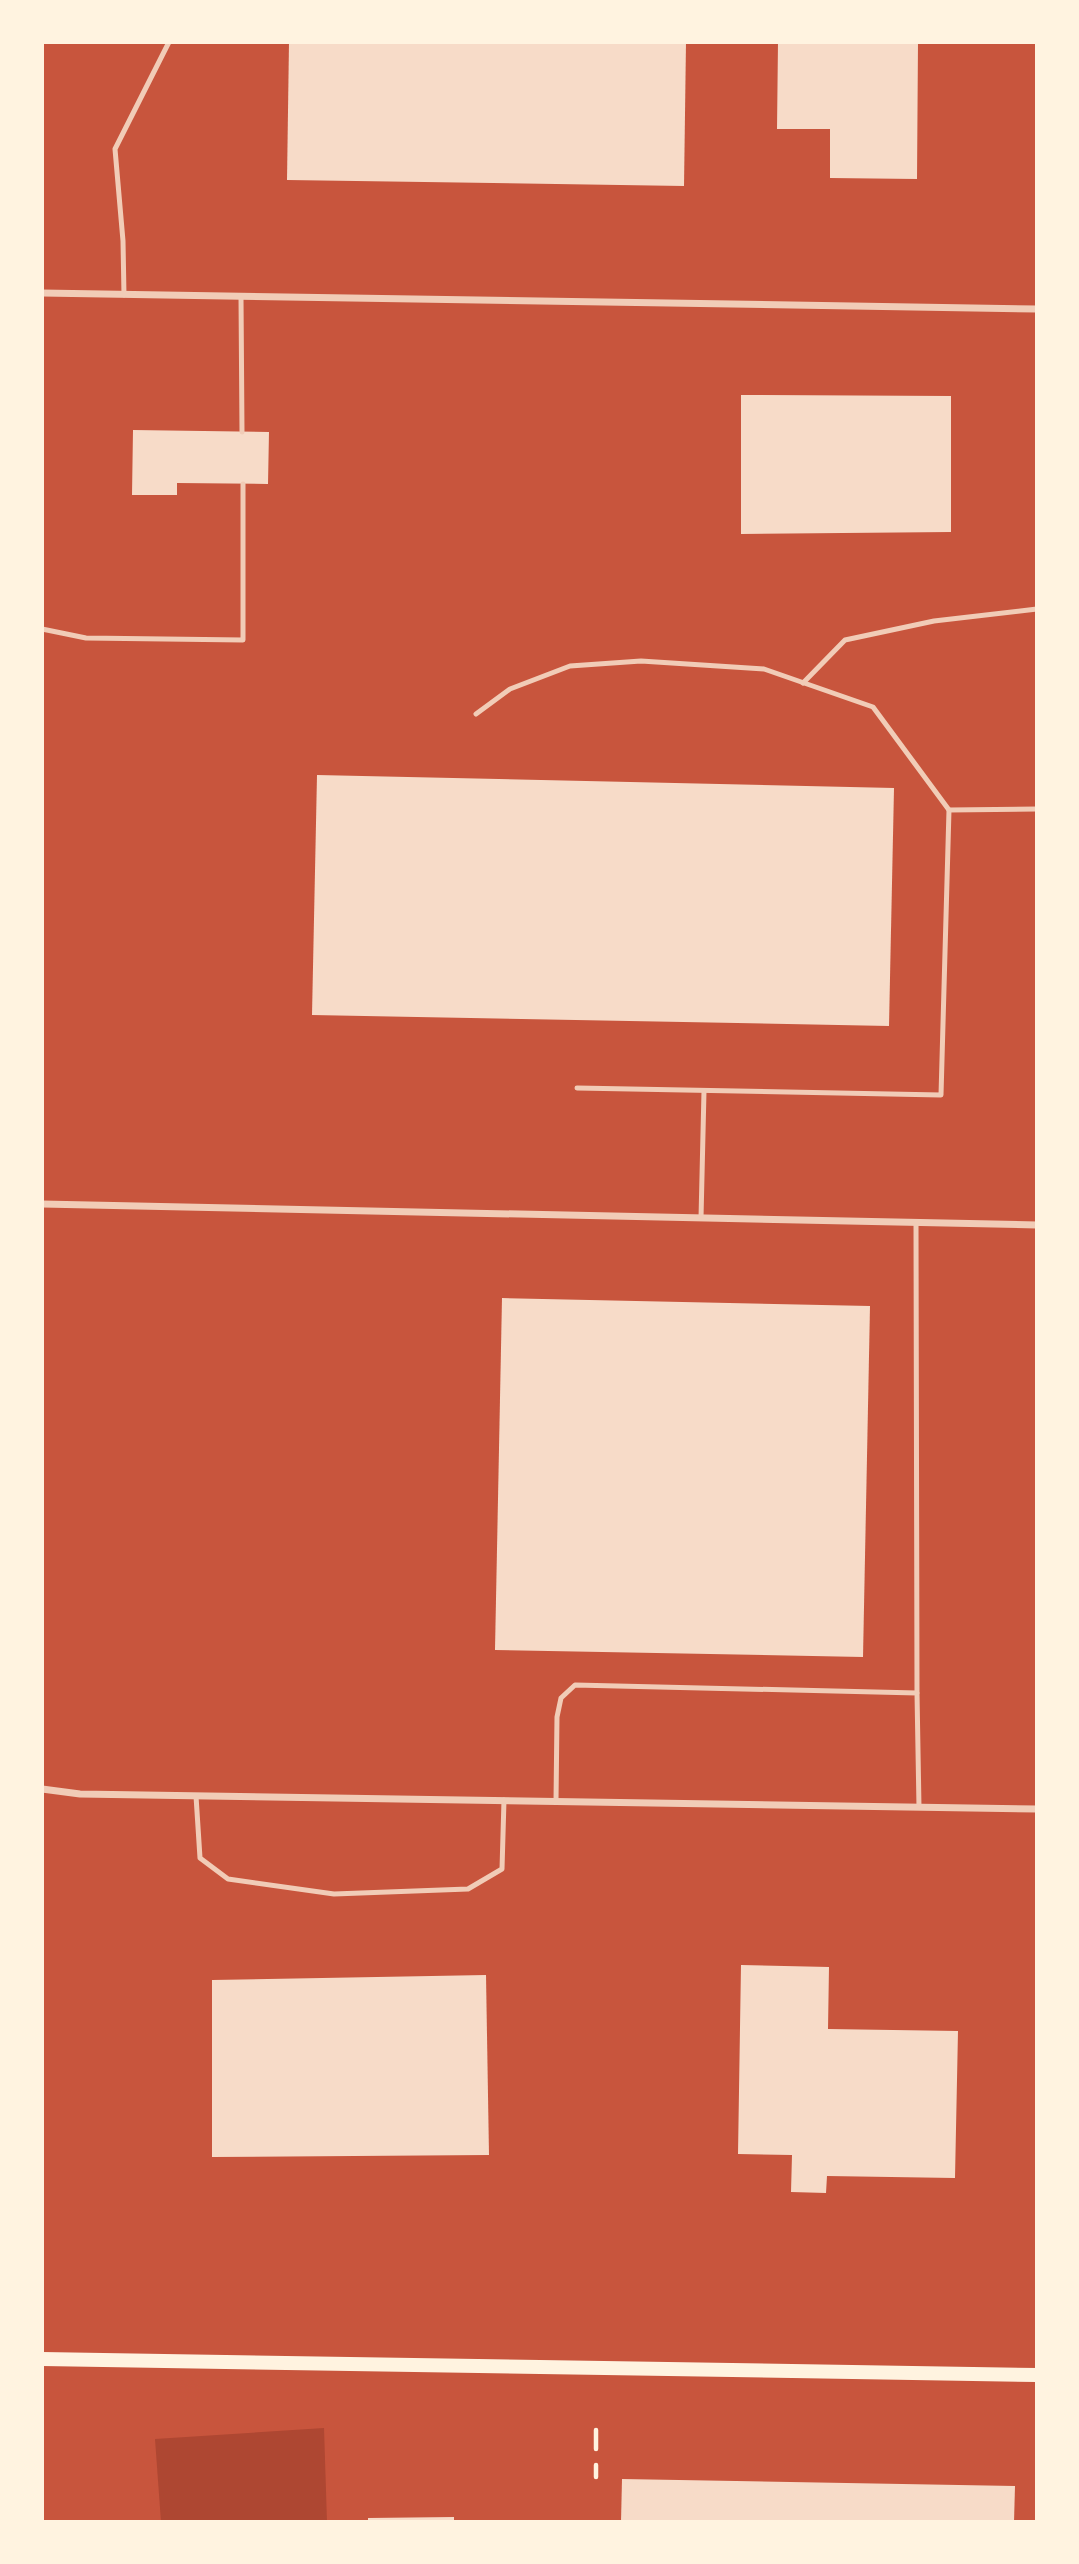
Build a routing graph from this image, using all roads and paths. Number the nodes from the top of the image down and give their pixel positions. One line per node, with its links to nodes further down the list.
1 (169, 42): 3 (lane)
2 (42, 293): 3 (street)
3 (124, 295): 4 (street)
4 (241, 296): 5 (street); 6 (lane)
5 (1037, 309)
6 (242, 432)
7 (243, 484): 9 (lane)
8 (1037, 609): 10 (lane)
9 (42, 629)
10 (803, 683): 11 (lane); 13 (lane)
11 (476, 714)
12 (1037, 809): 13 (lane)
13 (949, 810): 15 (lane)
14 (578, 1088): 15 (lane)
15 (704, 1091): 17 (lane)
16 (42, 1204): 17 (street)
17 (701, 1218): 18 (street)
18 (916, 1222): 19 (street); 20 (lane)
19 (1037, 1225)
20 (917, 1693): 24 (lane); 25 (lane)
21 (42, 1789): 22 (street)
22 (196, 1796): 23 (street); 23 (lane)
23 (504, 1800): 24 (street)
24 (556, 1801): 25 (street)
25 (919, 1807): 26 (street)
26 (1037, 1808)
27 (42, 2358): 28 (main road)
28 (1037, 2375)
29 (596, 2430): 30 (path)
30 (596, 2449)
31 (596, 2465): 32 (path)
32 (596, 2477)

